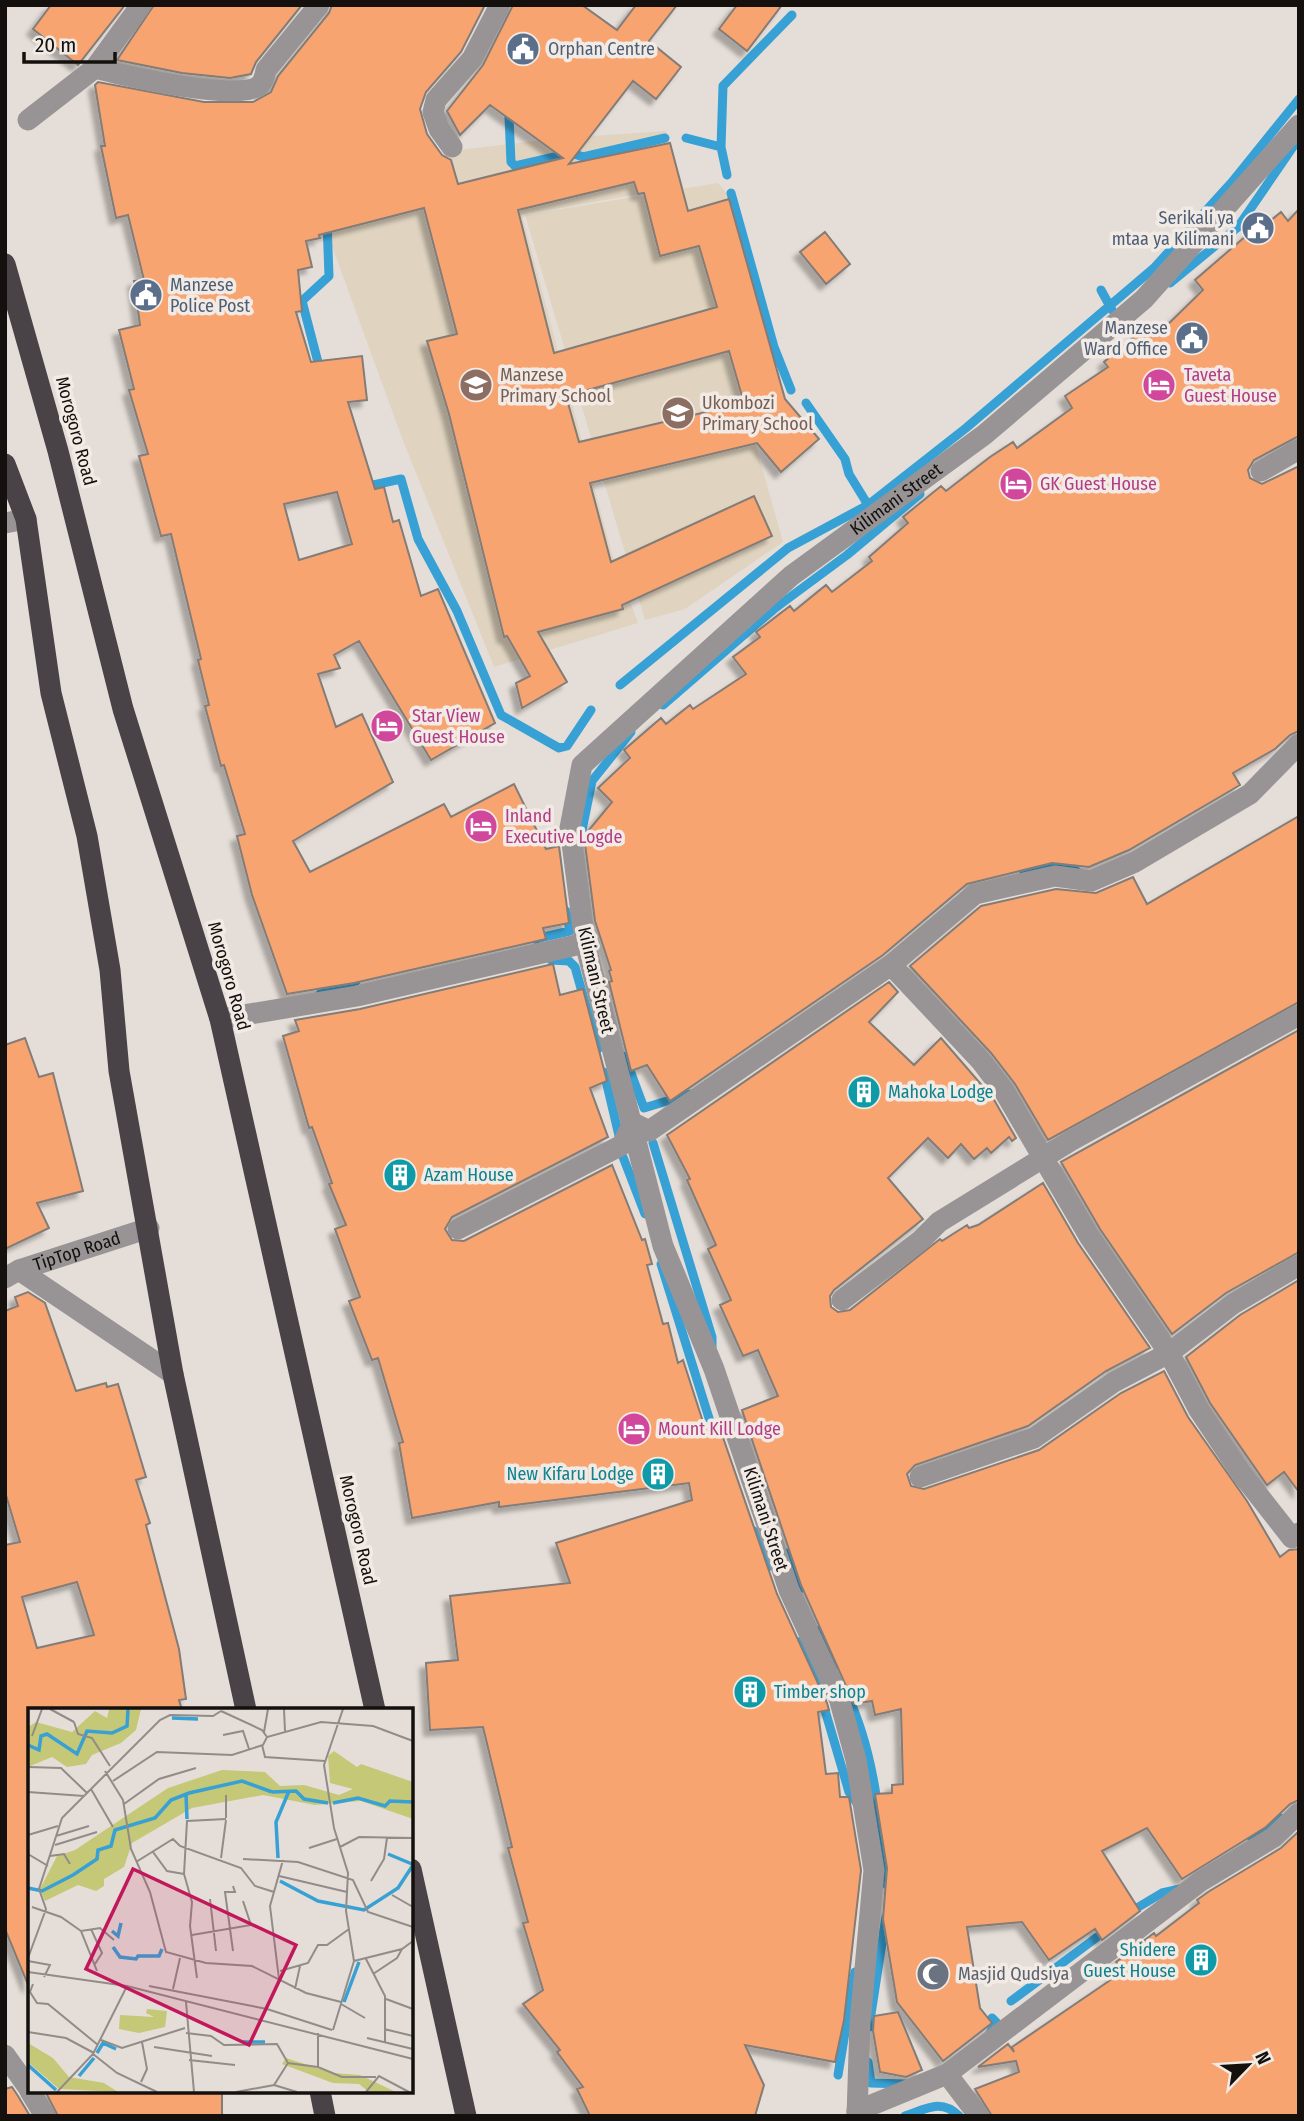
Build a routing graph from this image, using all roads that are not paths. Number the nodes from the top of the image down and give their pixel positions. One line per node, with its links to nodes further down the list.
1 (142, 5): 4 (street)
2 (319, 5): 4 (street)
3 (500, 5): 7 (street)
4 (95, 68): 5 (street)
5 (28, 120)
6 (1299, 125): 14 (street, Kilimani Street)
7 (452, 147)
8 (5, 264): 17 (highway, Morogoro Road)
9 (1299, 449): 11 (street)
10 (5, 464): 12 (highway)
11 (1261, 471)
12 (15, 521): 20 (highway)
13 (1299, 744): 15 (street)
14 (585, 943): 17 (street); 18 (street, Kilimani Street)
15 (891, 965): 18 (street); 19 (street)
16 (1299, 1015): 19 (street)
17 (220, 1019): 30 (highway, Morogoro Road)
18 (633, 1123): 21 (street); 38 (street, Kilimani Street)
19 (1045, 1158): 24 (street); 25 (street)
20 (149, 1228): 23 (street, TipTop Road); 26 (highway)
21 (458, 1230)
22 (1299, 1265): 25 (street)
23 (12, 1274): 26 (street)
24 (842, 1300)
25 (1169, 1353): 27 (street); 28 (street)
26 (173, 1374): 29 (highway)
27 (920, 1477)
28 (1299, 1533)
29 (246, 1708)
30 (375, 1708)
31 (1299, 1813): 34 (street)
32 (413, 1878): 41 (highway)
33 (5, 2055): 35 (street)
34 (947, 2074): 38 (street); 42 (street)
35 (28, 2088)
36 (31, 2093): 39 (street)
37 (320, 2093): 40 (highway)
38 (857, 2113)
39 (45, 2116)
40 (325, 2116)
41 (466, 2116)
42 (979, 2116)

